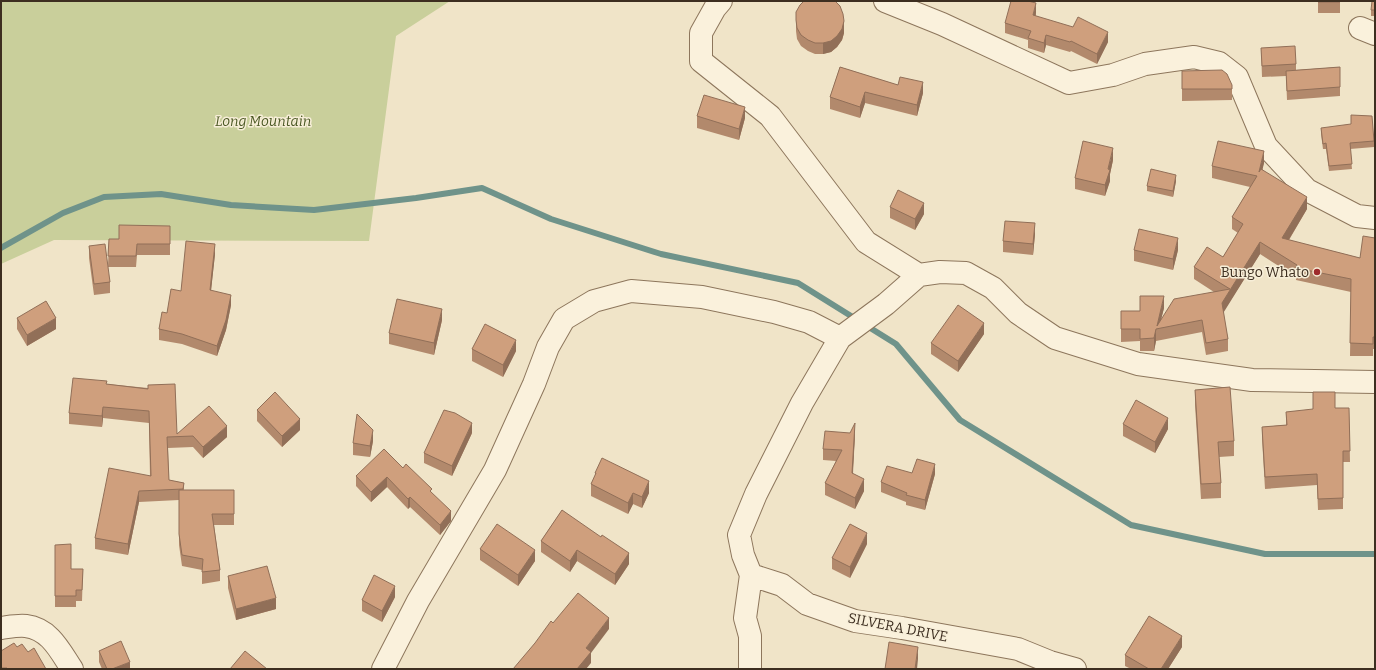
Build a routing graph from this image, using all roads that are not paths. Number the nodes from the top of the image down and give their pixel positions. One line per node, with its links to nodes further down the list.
1 (721, 1): 4 (street)
2 (885, 1): 3 (street)
3 (1375, 218)
4 (920, 275): 5 (street); 6 (street)
5 (847, 332): 7 (street); 10 (street)
6 (1375, 382)
7 (751, 575): 11 (street); 12 (street, SILVERA DRIVE)
8 (1, 628): 9 (street)
9 (72, 669)
10 (383, 669)
11 (750, 669)
12 (1075, 669)

